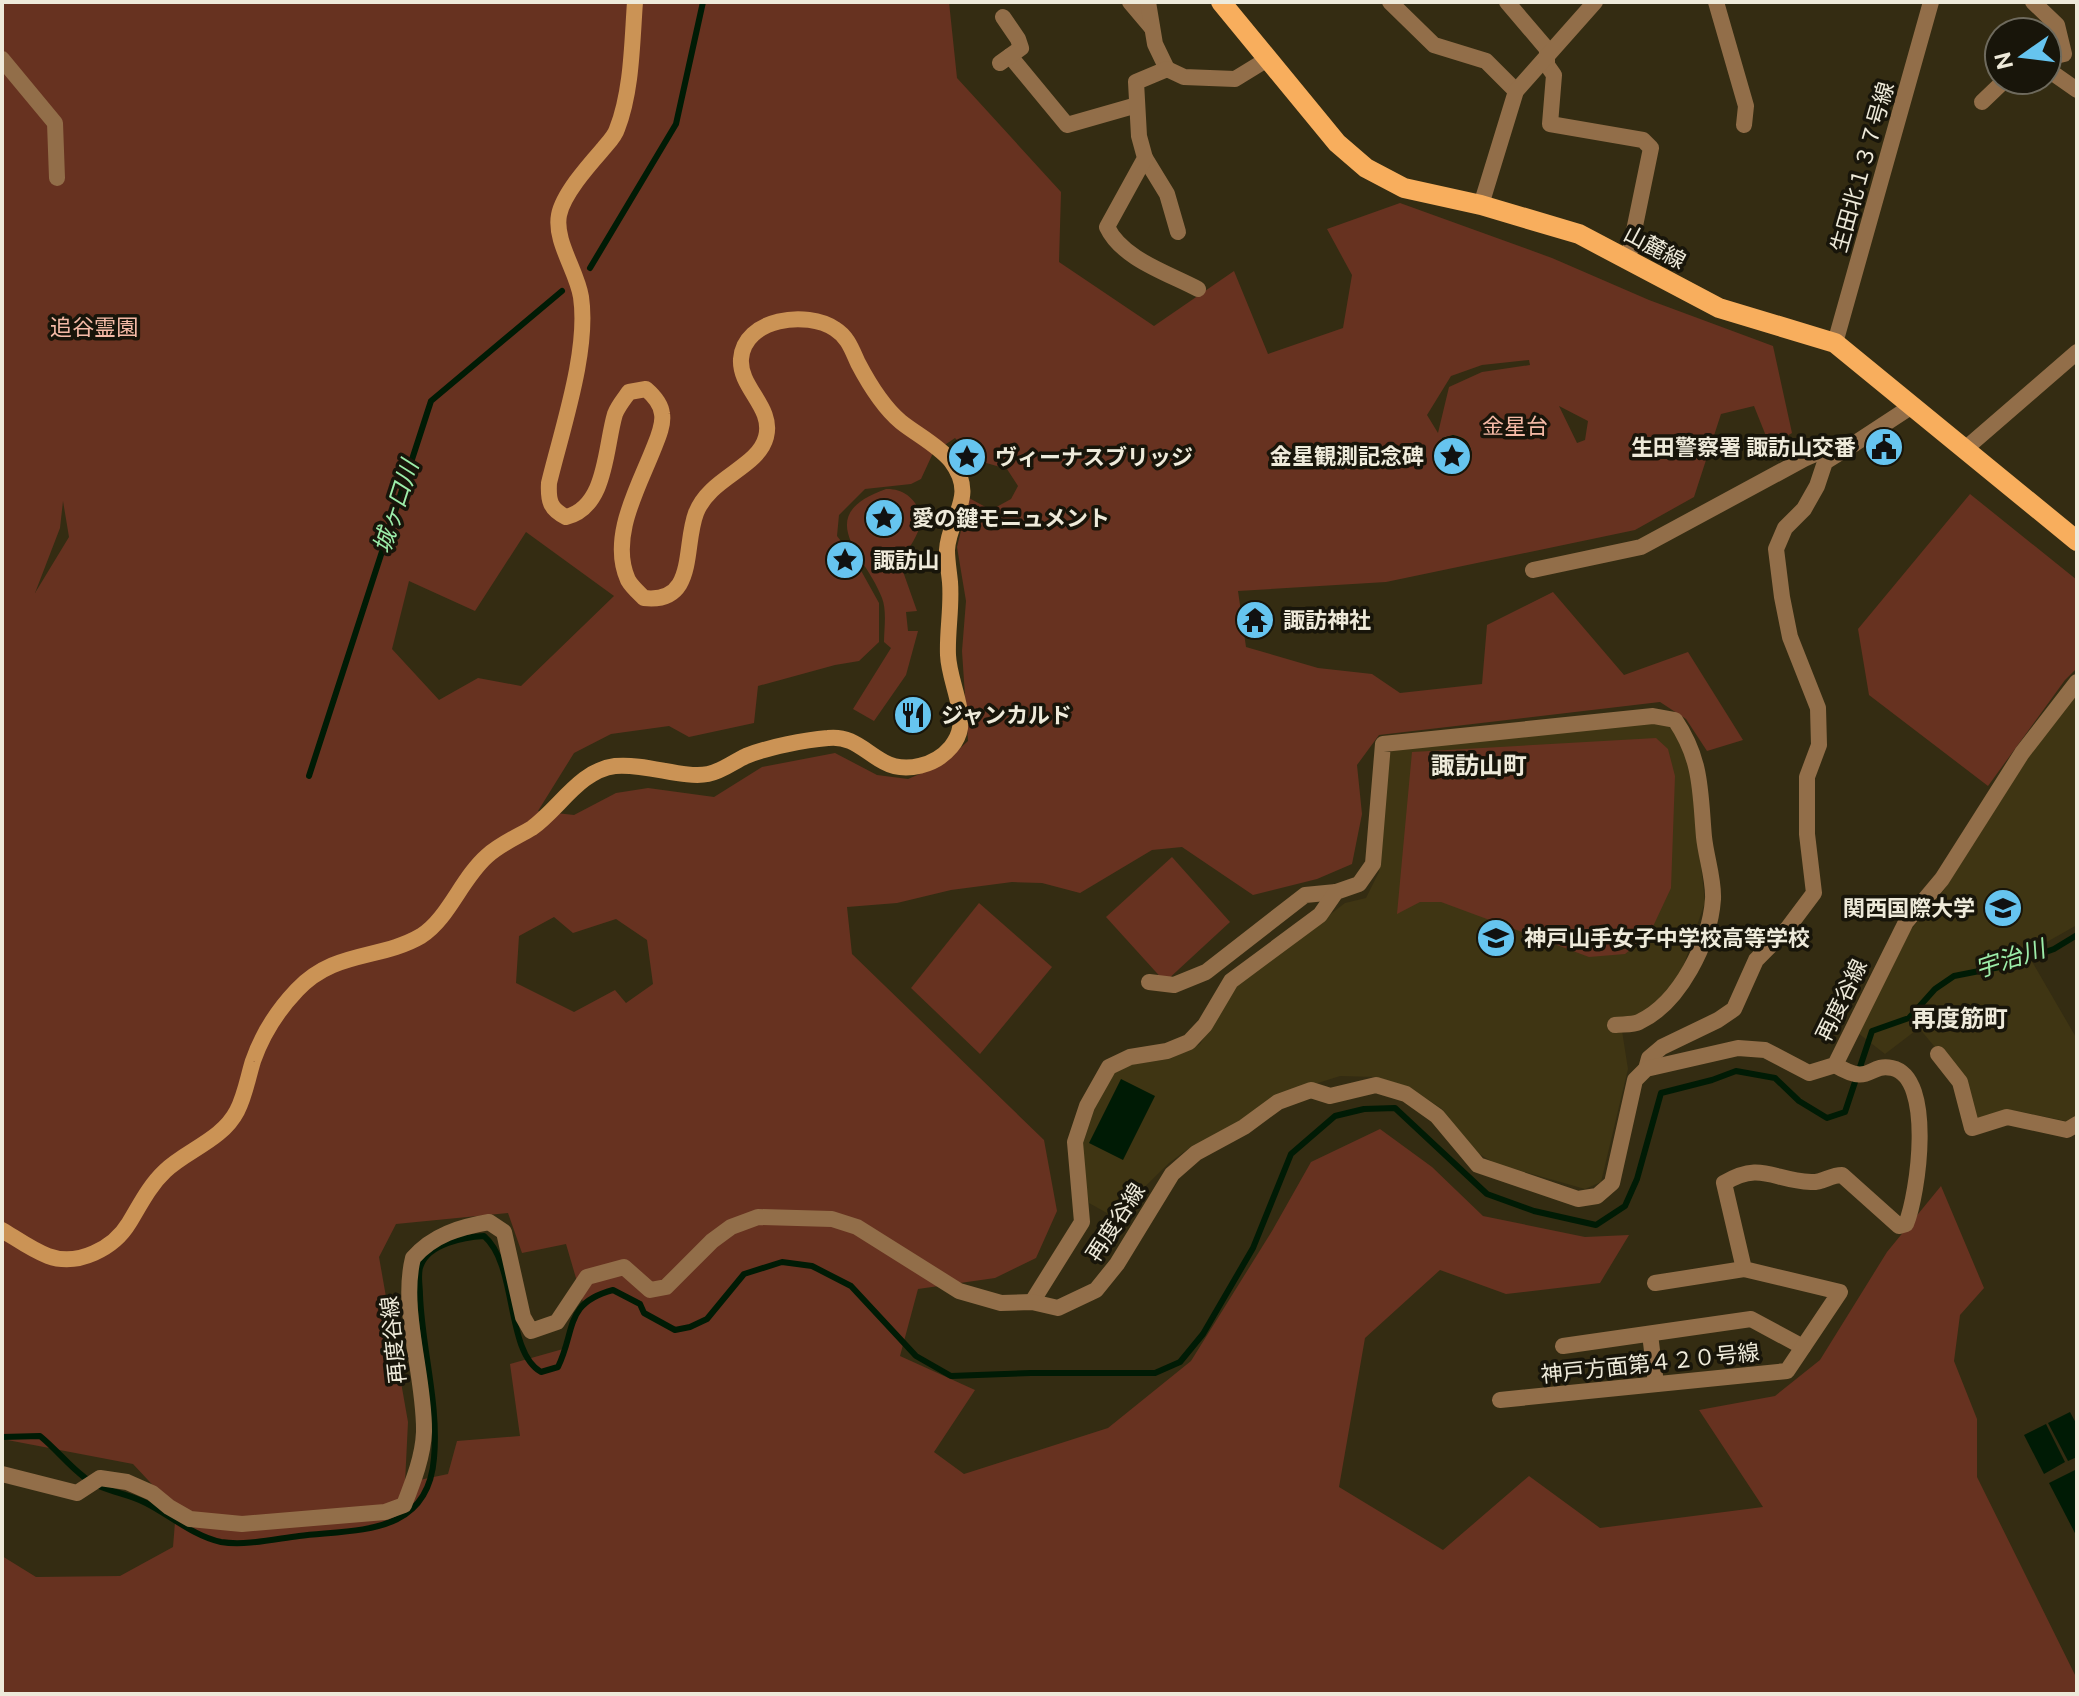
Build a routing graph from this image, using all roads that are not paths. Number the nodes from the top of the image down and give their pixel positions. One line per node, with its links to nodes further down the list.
1 (635, 2): 44 (street)
2 (1130, 2): 13 (street)
3 (1148, 2): 13 (street)
4 (1221, 2): 16 (main road, 山麓線)
5 (1390, 2): 18 (street)
6 (1507, 2): 14 (street)
7 (1595, 2): 14 (street)
8 (1716, 2): 22 (street)
9 (1931, 2): 29 (street, 生田北１３７号線)
10 (2033, 2): 11 (street)
11 (2048, 16)
12 (1003, 17): 21 (street)
13 (1153, 29): 17 (street)
14 (1548, 56): 18 (street); 27 (street)
15 (2, 59): 24 (street)
16 (1266, 60): 17 (street); 25 (main road, 山麓線)
17 (1167, 69): 21 (street)
18 (1516, 91): 25 (street)
19 (1988, 96): 20 (street)
20 (1982, 102)
21 (1137, 105): 23 (street)
22 (1744, 125)
23 (1145, 158): 26 (street); 28 (street)
24 (57, 178)
25 (1481, 205): 27 (main road, 山麓線)
26 (1178, 232)
27 (1628, 260): 29 (main road, 山麓線)
28 (1198, 289)
29 (1835, 343): 31 (main road, 山麓線)
30 (2077, 352): 33 (street)
31 (1912, 406): 32 (street); 33 (main road, 山麓線)
32 (1854, 444): 35 (street); 41 (street)
33 (1965, 449): 34 (main road, 山麓線)
34 (2077, 541)
35 (1533, 570)
36 (2077, 682): 42 (street, 再度谷線)
37 (1336, 892): 38 (street); 39 (street); 47 (street)
38 (1149, 982)
39 (1615, 1025)
40 (1938, 1054): 43 (street)
41 (1646, 1069): 42 (street, 再度谷線); 47 (street, 再度谷線)
42 (1849, 1071): 45 (street)
43 (2077, 1124)
44 (2, 1230)
45 (1744, 1269): 46 (street); 50 (street, 神戸方面第４２０号線)
46 (1655, 1283)
47 (1032, 1302): 53 (street, 再度谷線)
48 (1650, 1334): 49 (street); 50 (street); 51 (street)
49 (1563, 1346)
50 (1803, 1347): 51 (street, 神戸方面第４２０号線)
51 (1656, 1384): 52 (street, 神戸方面第４２０号線)
52 (1500, 1400)
53 (2, 1474)

